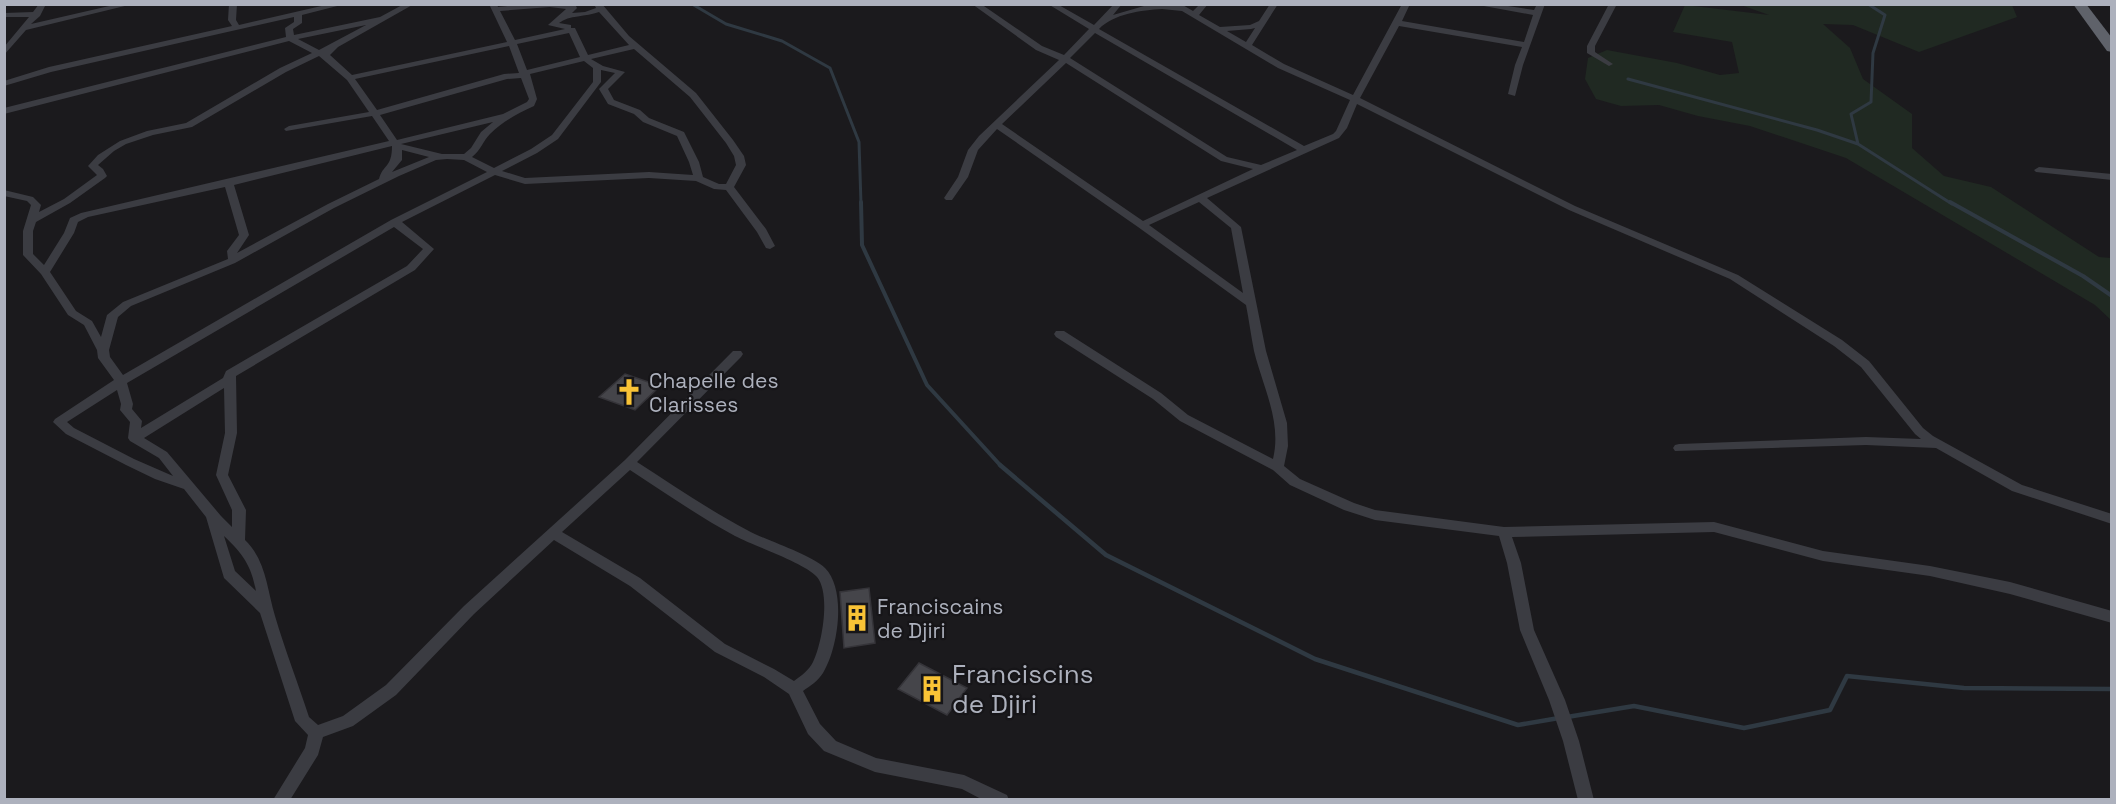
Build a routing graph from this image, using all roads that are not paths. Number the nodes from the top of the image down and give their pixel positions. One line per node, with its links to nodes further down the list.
1 (52, 4): 19 (street)
2 (130, 4): 30 (street)
3 (234, 4): 29 (street)
4 (342, 4): 21 (street)
5 (411, 4): 25 (street)
6 (975, 4): 44 (street)
7 (1051, 4): 33 (street)
8 (1119, 4): 26 (street)
9 (1175, 4): 20 (street)
10 (1205, 4): 20 (street)
11 (1274, 4): 27 (street)
12 (1406, 4): 28 (street)
13 (1476, 4): 22 (street)
14 (1541, 4): 22 (street)
15 (1613, 4): 45 (street)
16 (2079, 4): 34 (highway)
17 (495, 7): 24 (street); 36 (street)
18 (599, 7): 24 (street); 39 (street)
19 (41, 9): 23 (street); 30 (street)
20 (1191, 12): 26 (street); 31 (street)
21 (298, 14): 29 (street); 35 (street)
22 (1538, 14): 38 (street)
23 (4, 15)
24 (563, 16): 32 (street)
25 (384, 19): 35 (street); 42 (street)
26 (1104, 20): 33 (street)
27 (1262, 23): 31 (street); 37 (street)
28 (1398, 23): 38 (street); 51 (street)
29 (236, 27): 49 (street)
30 (25, 28): 41 (street)
31 (1221, 29): 37 (street)
32 (572, 30): 36 (street); 43 (street)
33 (1094, 30): 44 (street); 58 (street)
34 (2108, 36): 40 (highway)
35 (290, 38): 42 (street); 52 (street)
36 (512, 43): 47 (street); 48 (street)
37 (1248, 45): 51 (street)
38 (1527, 45): 50 (street)
39 (635, 46): 43 (street); 68 (street)
40 (2112, 48)
41 (4, 53)
42 (323, 55): 48 (street); 72 (street)
43 (584, 59): 46 (street); 47 (street)
44 (1065, 59): 55 (street); 61 (street)
45 (1609, 64)
46 (597, 68): 63 (street); 65 (street)
47 (525, 74): 53 (street); 54 (street)
48 (350, 78): 53 (street)
49 (4, 84)
50 (1512, 94)
51 (1354, 100): 58 (street); 85 (street)
52 (4, 111)
53 (376, 113): 56 (street); 57 (street)
54 (506, 116): 57 (street); 60 (street)
55 (995, 124): 70 (street); 74 (street)
56 (289, 129)
57 (397, 145): 59 (street); 66 (street); 67 (street)
58 (1306, 151): 61 (street)
59 (440, 156): 60 (street); 67 (street)
60 (466, 158): 63 (street)
61 (1263, 168): 71 (street)
62 (2039, 170): 64 (street)
63 (494, 172): 65 (street); 73 (street)
64 (2112, 177)
65 (698, 178): 68 (street)
66 (229, 183): 76 (street); 77 (street)
67 (378, 183): 76 (street)
68 (729, 187): 75 (street)
69 (4, 194): 72 (street)
70 (949, 198)
71 (1202, 199): 74 (street); 78 (street)
72 (32, 220): 77 (street)
73 (395, 222): 82 (street); 83 (street)
74 (1142, 225): 78 (street)
75 (770, 246)
76 (233, 259): 80 (street)
77 (45, 272): 80 (street)
78 (1251, 304): 88 (street)
79 (1060, 334): 88 (street)
80 (103, 350): 83 (street)
81 (737, 354): 87 (street)
82 (230, 375): 84 (street); 94 (street)
83 (120, 382): 84 (street); 89 (street)
84 (134, 438): 89 (street)
85 (1937, 444): 86 (street); 91 (street)
86 (1679, 448)
87 (629, 463): 93 (street); 97 (street)
88 (1277, 467): 92 (street)
89 (189, 486): 90 (street)
90 (211, 515): 94 (street); 95 (street)
91 (2112, 519)
92 (1504, 532): 96 (street); 101 (street)
93 (552, 533): 97 (street); 98 (street)
94 (238, 540): 95 (street)
95 (266, 609): 98 (street)
96 (2112, 617)
97 (794, 689): 100 (street)
98 (316, 734): 99 (street)
99 (281, 800)
100 (1001, 800)
101 (1586, 800)

